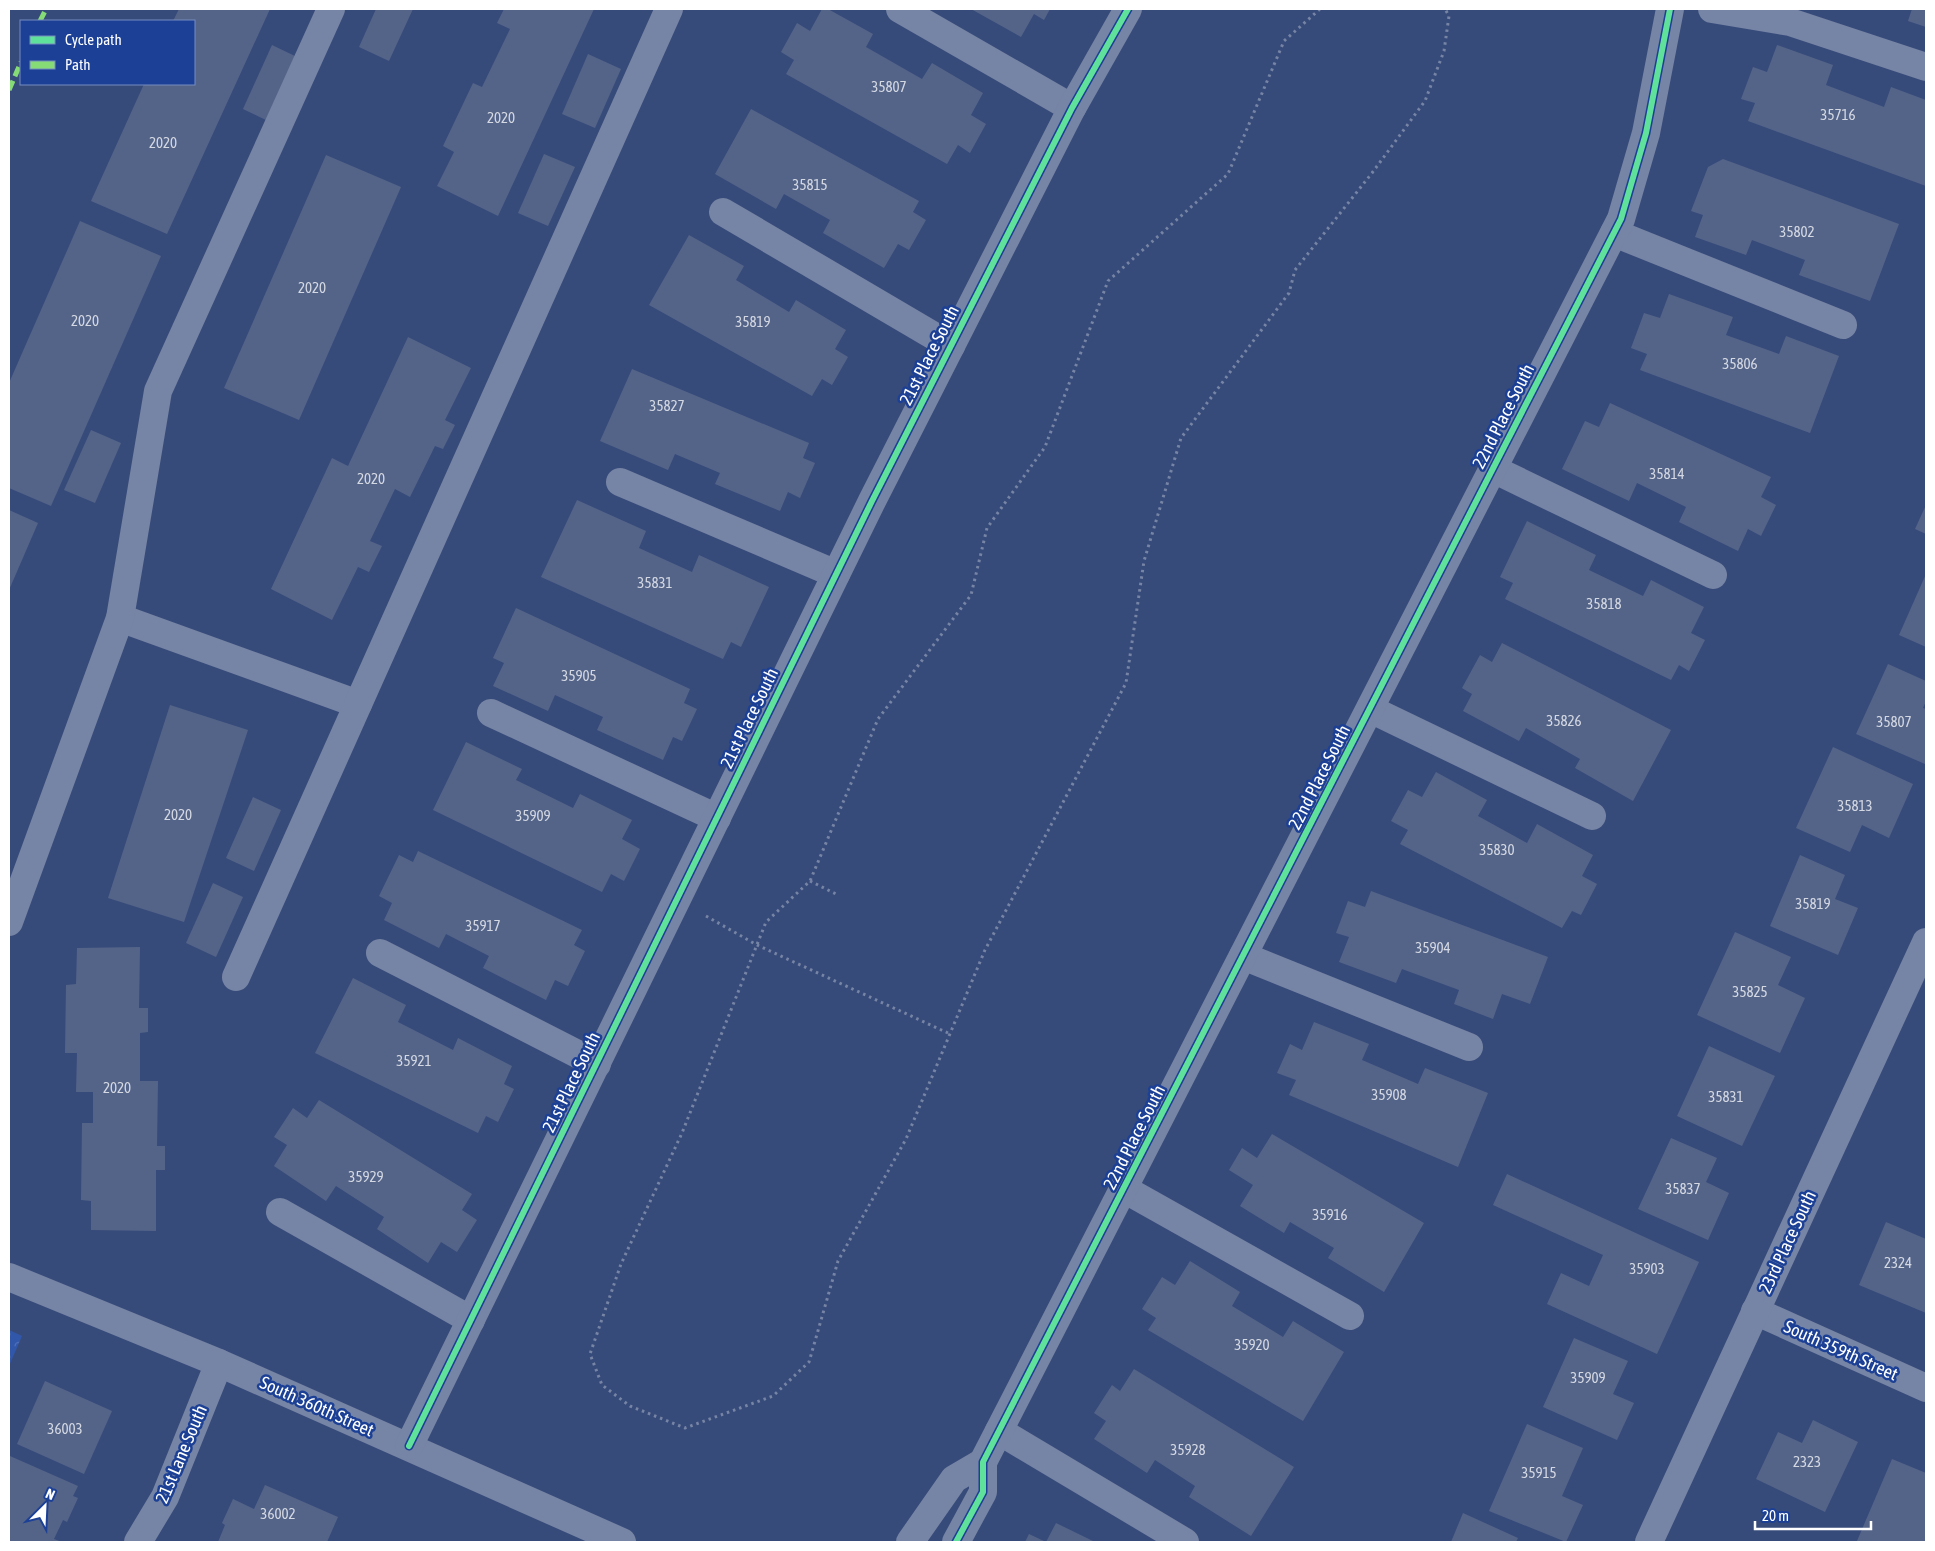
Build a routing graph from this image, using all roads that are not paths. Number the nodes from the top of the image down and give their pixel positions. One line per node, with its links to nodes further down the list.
1 (331, 9): 17 (street)
2 (669, 9): 18 (street)
3 (900, 9): 8 (street)
4 (1128, 9): 8 (street, 21st Place South)
5 (1670, 9): 10 (street, 22nd Place South)
6 (1712, 9): 7 (street)
7 (1926, 67)
8 (1072, 108): 12 (street, 21st Place South)
9 (723, 212): 12 (street)
10 (1614, 233): 11 (street); 13 (street, 22nd Place South)
11 (1843, 325)
12 (951, 346): 15 (street, 21st Place South)
13 (1493, 469): 16 (street); 19 (street, 22nd Place South)
14 (620, 482): 15 (street)
15 (836, 574): 22 (street, 21st Place South)
16 (1713, 575)
17 (120, 618): 18 (street); 23 (street)
18 (358, 704): 27 (street)
19 (1370, 709): 21 (street); 26 (street, 22nd Place South)
20 (491, 714): 22 (street)
21 (1592, 816)
22 (717, 818): 29 (street, 21st Place South)
23 (9, 918)
24 (1926, 942): 33 (street, 23rd Place South)
25 (380, 953): 29 (street)
26 (1243, 956): 28 (street); 30 (street, 22nd Place South)
27 (236, 977)
28 (1468, 1047)
29 (597, 1064): 35 (street, 21st Place South)
30 (1124, 1189): 34 (street); 38 (street, 22nd Place South)
31 (280, 1212): 35 (street)
32 (9, 1277): 36 (street, South 360th Street)
33 (1755, 1311): 37 (street, South 359th Street); 46 (street, 23rd Place South)
34 (1350, 1316)
35 (471, 1320): 39 (street, 21st Place South)
36 (219, 1363): 39 (street, South 360th Street); 41 (street, 21st Lane South)
37 (1926, 1388)
38 (999, 1432): 40 (street, 22nd Place South); 45 (street)
39 (409, 1446): 42 (street, South 360th Street)
40 (984, 1462): 43 (street); 44 (street, 22nd Place South)
41 (138, 1542)
42 (622, 1542)
43 (910, 1542)
44 (956, 1542)
45 (1185, 1542)
46 (1649, 1542)

